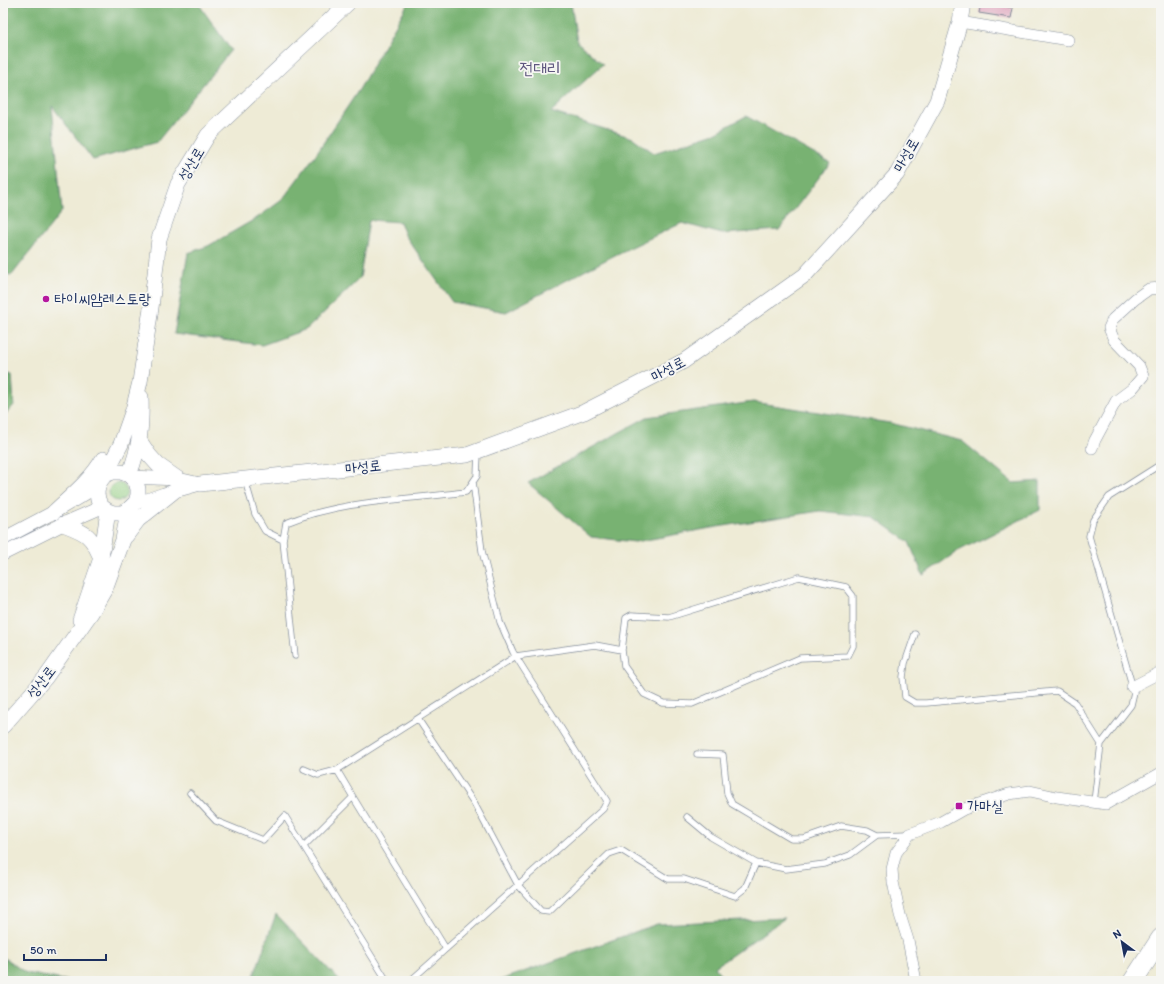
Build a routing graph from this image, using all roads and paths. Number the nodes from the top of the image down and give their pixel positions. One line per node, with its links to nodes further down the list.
1 (348, 3): 6 (main road, 성산로)
2 (963, 3): 3 (main road, 마성로)
3 (960, 22): 4 (street); 10 (main road, 마성로)
4 (1068, 40)
5 (1161, 288): 9 (street)
6 (140, 382): 7 (main road); 8 (main road)
7 (132, 410): 14 (main road); 20 (main road)
8 (139, 440): 12 (main road); 17 (main road)
9 (1092, 448)
10 (478, 452): 13 (main road, 마성로); 15 (lane)
11 (1161, 464): 32 (lane)
12 (130, 476): 14 (main road); 17 (street); 18 (main road)
13 (245, 480): 16 (main road, 마성로); 23 (lane)
14 (102, 481): 19 (main road); 20 (street)
15 (473, 482): 23 (lane); 30 (lane)
16 (200, 484): 17 (street)
17 (175, 485): 18 (street); 22 (main road)
18 (132, 506): 19 (main road); 22 (main road)
19 (105, 509): 20 (street); 25 (main road)
20 (58, 518): 21 (street); 24 (street); 25 (main road)
21 (3, 539)
22 (123, 540): 26 (main road)
23 (283, 540): 29 (lane)
24 (3, 554)
25 (101, 558): 26 (main road)
26 (75, 634): 34 (main road, 성산로)
27 (915, 634): 35 (lane)
28 (622, 650): 28 (lane); 30 (lane)
29 (295, 656)
30 (516, 656): 33 (lane); 48 (lane)
31 (1161, 672): 32 (street)
32 (1132, 687): 35 (lane)
33 (418, 719): 38 (lane); 48 (lane)
34 (3, 726)
35 (1101, 744): 42 (lane)
36 (697, 754): 45 (lane)
37 (304, 769): 38 (lane)
38 (337, 770): 41 (lane)
39 (1161, 773): 42 (street)
40 (190, 793): 46 (lane)
41 (353, 797): 46 (lane); 50 (lane)
42 (1094, 802): 44 (street)
43 (687, 818): 47 (lane)
44 (910, 834): 45 (lane); 53 (street)
45 (877, 835): 47 (lane)
46 (304, 846): 51 (lane)
47 (756, 863): 48 (lane)
48 (518, 885): 50 (lane)
49 (1161, 938): 54 (highway)
50 (446, 949): 52 (lane)
51 (387, 981)
52 (410, 981)
53 (916, 981)
54 (1133, 981)

